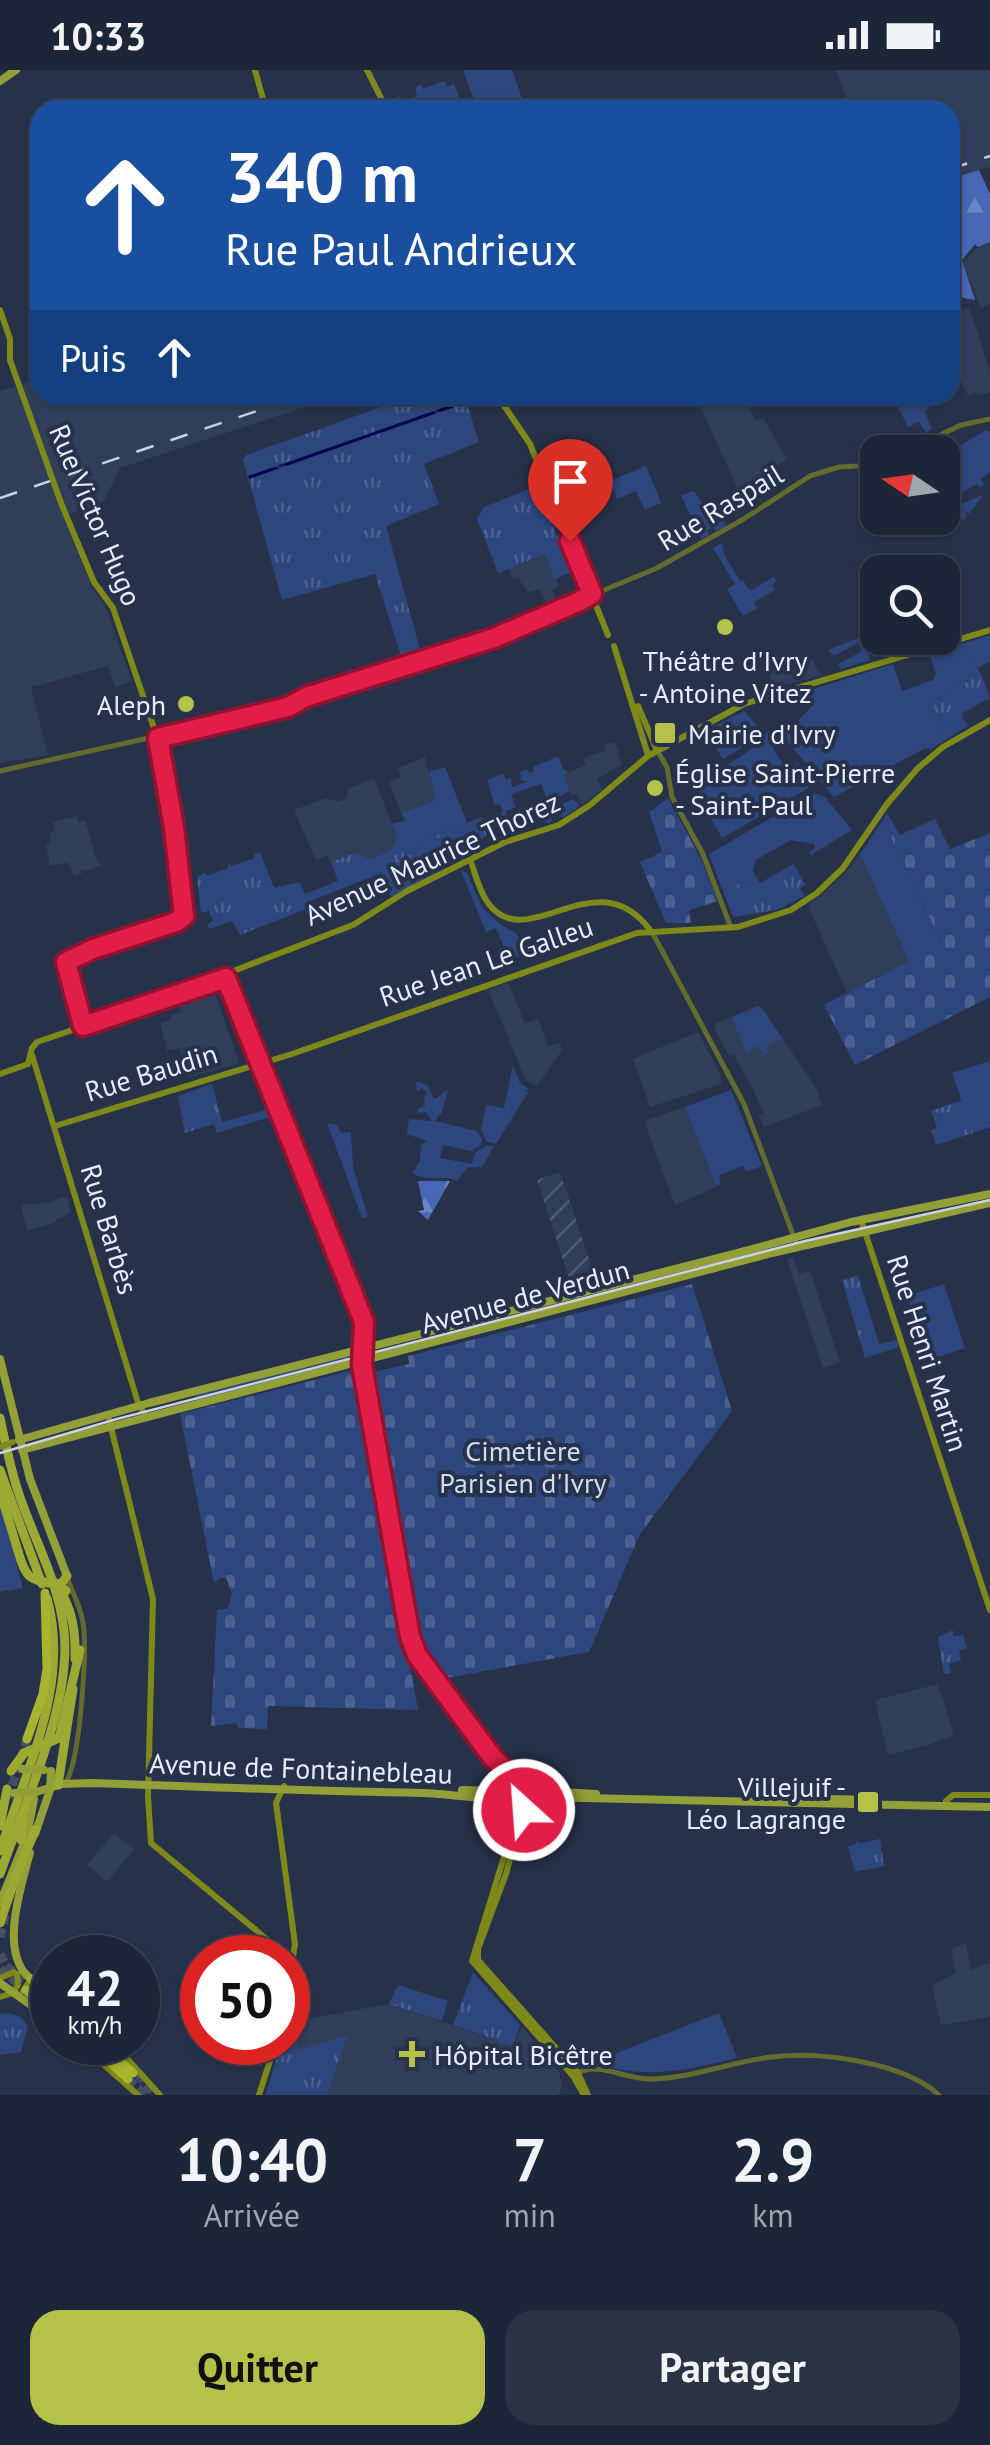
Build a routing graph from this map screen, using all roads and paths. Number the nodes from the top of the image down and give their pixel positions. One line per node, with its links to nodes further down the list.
1 (16, 70): 4 (main road)
2 (255, 70): 5 (main road)
3 (367, 70): 6 (main road)
4 (0, 81)
5 (263, 100)
6 (382, 100)
7 (0, 310): 18 (main road, Rue Victor Hugo, bridge)
8 (504, 405): 12 (main road)
9 (990, 419): 10 (street)
10 (940, 435)
11 (860, 466): 12 (street, Rue Raspail)
12 (589, 595): 14 (main road); 18 (street, Rue Raspail)
13 (990, 630): 19 (main road, Avenue Maurice Thorez)
14 (608, 634)
15 (614, 646): 16 (main road)
16 (625, 676): 19 (main road); 20 (main road)
17 (990, 720): 25 (main road, Rue Jean Le Galleu)
18 (158, 738): 21 (street, Rue Raspail); 29 (main road, Rue Victor Hugo)
19 (657, 750): 20 (main road, Avenue Maurice Thorez); 25 (street)
20 (648, 756): 22 (main road, Avenue Maurice Thorez)
21 (0, 771)
22 (470, 859): 23 (main road); 28 (main road, Avenue Maurice Thorez)
23 (628, 908): 24 (main road); 26 (main road)
24 (636, 922): 26 (main road); 27 (main road)
25 (731, 928): 26 (main road, Rue Jean Le Galleu)
26 (650, 930): 27 (main road, Rue Jean Le Galleu); 39 (street)
27 (637, 932): 31 (main road, Rue Jean Le Galleu)
28 (226, 978): 29 (main road, Avenue Maurice Thorez); 31 (street)
29 (83, 1026): 30 (main road, Avenue Maurice Thorez)
30 (31, 1053): 32 (main road, Avenue Maurice Thorez); 33 (main road, Rue Barbès)
31 (261, 1063): 34 (main road, Rue Baudin); 41 (street)
32 (0, 1076): 33 (main road, Avenue Maurice Thorez)
33 (39, 1077): 34 (main road, Rue Barbès)
34 (54, 1126): 44 (main road, Rue Barbès)
35 (990, 1194): 37 (main road, Avenue de Verdun)
36 (990, 1203): 38 (main road, Avenue de Verdun)
37 (861, 1220): 38 (main road, Rue Henri Martin); 39 (main road, Avenue de Verdun)
38 (865, 1232): 40 (main road, Avenue de Verdun); 54 (main road, Rue Henri Martin)
39 (794, 1235): 40 (street); 41 (main road, Avenue de Verdun)
40 (798, 1248): 43 (main road, Avenue de Verdun)
41 (362, 1348): 43 (main road); 44 (main road, Avenue de Verdun)
42 (0, 1358): 48 (main road)
43 (362, 1361): 45 (main road, Avenue de Verdun); 58 (main road)
44 (139, 1406): 45 (main road, Rue Barbès); 47 (main road, Avenue de Verdun)
45 (147, 1416): 47 (main road, Avenue de Verdun)
46 (0, 1418): 51 (highway)
47 (110, 1420): 48 (main road, Avenue de Verdun); 59 (main road)
48 (19, 1445): 49 (main road, bridge); 52 (main road)
49 (0, 1447)
50 (0, 1473): 52 (highway, bridge); 53 (highway)
51 (50, 1572): 57 (highway); 64 (highway)
52 (64, 1581): 56 (highway, bridge); 57 (street)
53 (46, 1593): 55 (highway); 74 (highway)
54 (990, 1610)
55 (27, 1739)
56 (12, 1771): 57 (main road, bridge); 62 (main road)
57 (57, 1779): 59 (main road, Avenue de Fontainebleau); 64 (main road); 71 (main road)
58 (506, 1779): 60 (main road, Avenue de Fontainebleau); 60 (main road); 61 (main road, Avenue de Fontainebleau); 66 (main road)
59 (148, 1784): 61 (main road, Avenue de Fontainebleau); 81 (main road)
60 (522, 1786): 65 (main road, Avenue de Fontainebleau); 67 (main road)
61 (283, 1788): 66 (main road, Avenue de Fontainebleau); 82 (main road)
62 (7, 1789): 64 (main road, bridge); 70 (highway)
63 (990, 1796): 68 (main road)
64 (31, 1798): 72 (highway); 76 (highway); 78 (main road)
65 (715, 1799): 67 (main road, Avenue de Fontainebleau); 68 (main road)
66 (510, 1800): 67 (main road, Avenue de Fontainebleau); 73 (main road)
67 (526, 1800): 77 (main road)
68 (946, 1804): 69 (main road)
69 (990, 1805)
70 (0, 1826)
71 (36, 1829): 80 (main road); 80 (highway, bridge)
72 (22, 1840)
73 (505, 1846): 75 (main road); 77 (main road)
74 (0, 1851)
75 (500, 1862): 79 (main road); 84 (main road)
76 (0, 1874)
77 (506, 1874): 79 (main road)
78 (0, 1903)
79 (494, 1905): 84 (main road)
80 (4, 1923)
81 (262, 1935)
82 (293, 1935)
83 (7, 1963): 85 (main road)
84 (477, 1964): 98 (main road)
85 (16, 1973): 86 (main road); 87 (main road); 87 (main road)
86 (0, 1980): 87 (main road)
87 (24, 1989): 88 (highway); 89 (highway); 90 (main road)
88 (30, 1991)
89 (30, 1995)
90 (0, 1997)
91 (105, 2065): 99 (main road)
92 (117, 2065): 97 (highway)
93 (122, 2065): 97 (highway)
94 (126, 2065): 97 (highway)
95 (131, 2065): 100 (main road)
96 (268, 2065): 101 (main road)
97 (132, 2074)
98 (575, 2074): 102 (main road); 103 (street)
99 (138, 2095)
100 (160, 2095)
101 (258, 2095)
102 (586, 2095)
103 (940, 2095)

